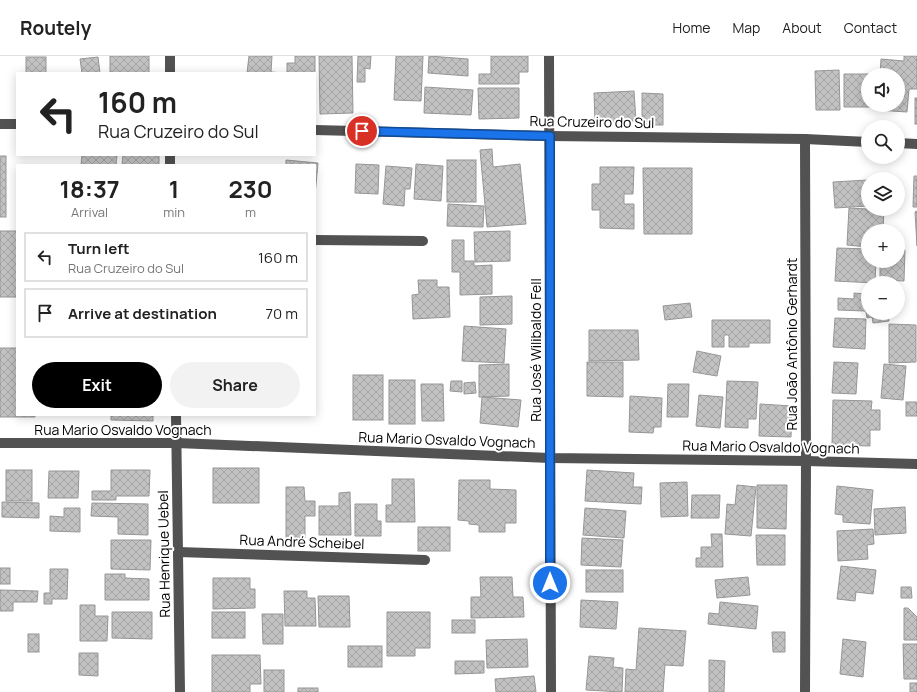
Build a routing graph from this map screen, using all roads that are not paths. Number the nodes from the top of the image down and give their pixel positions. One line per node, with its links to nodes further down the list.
1 (170, 56): 3 (street)
2 (549, 56): 7 (street, Rua José Wilibaldo Fell)
3 (170, 72)
4 (0, 124): 5 (street)
5 (16, 124)
6 (316, 130): 7 (street, Rua Cruzeiro do Sul)
7 (550, 136): 8 (street, Rua Cruzeiro do Sul); 17 (street, Rua José Wilibaldo Fell)
8 (805, 139): 9 (street, Rua Cruzeiro do Sul); 18 (street, Rua João Antônio Gerhardt)
9 (861, 142)
10 (905, 143): 11 (street)
11 (917, 144)
12 (316, 240): 13 (street)
13 (423, 241)
14 (176, 416): 16 (street, Rua Henrique Uebel)
15 (0, 443): 16 (street, Rua Mario Osvaldo Vognach)
16 (177, 443): 17 (street, Rua Mario Osvaldo Vognach); 20 (street, Rua Henrique Uebel)
17 (550, 458): 18 (street, Rua Mario Osvaldo Vognach); 23 (street, Rua José Wilibaldo Fell)
18 (806, 461): 19 (street, Rua Mario Osvaldo Vognach); 24 (street, Rua João Antônio Gerhardt)
19 (917, 464)
20 (178, 552): 21 (street, Rua André Scheibel); 22 (street, Rua Henrique Uebel)
21 (425, 560)
22 (180, 692)
23 (551, 692)
24 (805, 692)

